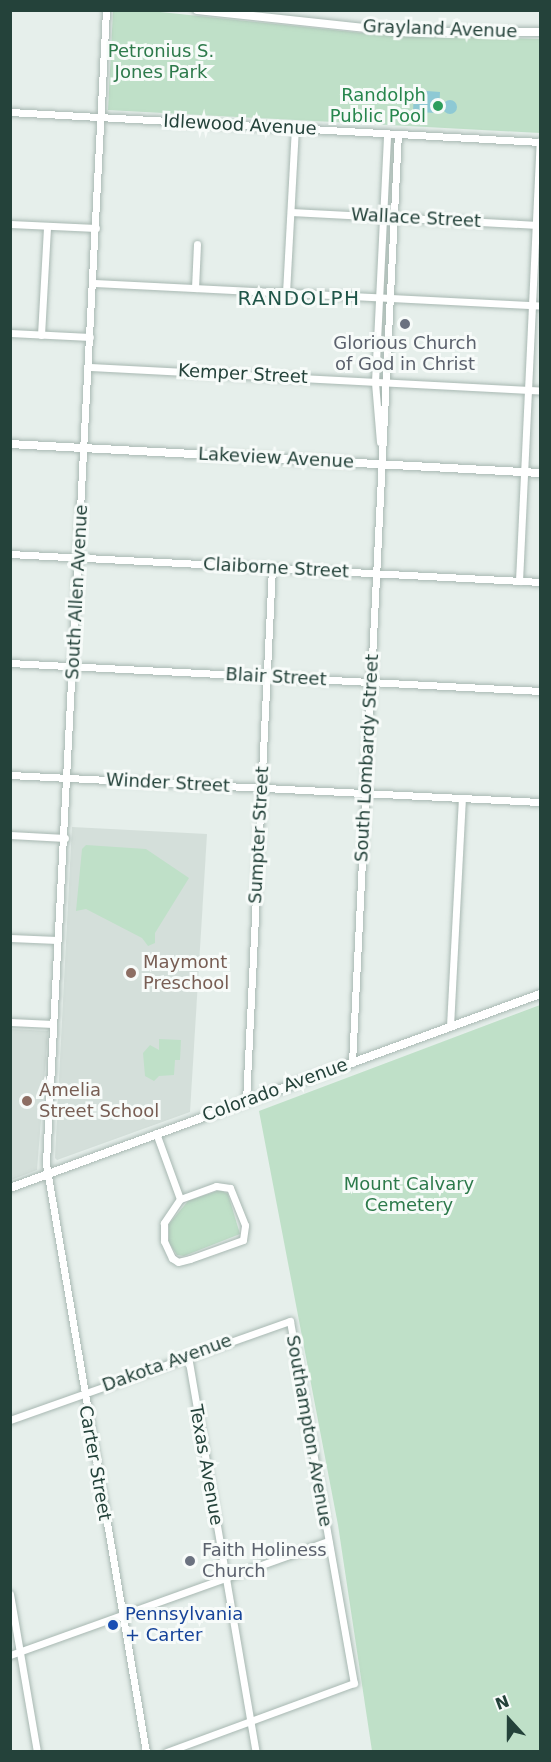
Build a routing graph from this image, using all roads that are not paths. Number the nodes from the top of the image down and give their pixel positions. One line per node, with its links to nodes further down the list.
1 (106, 10): 5 (street, South Allen Avenue)
2 (197, 10): 3 (street, Grayland Avenue)
3 (540, 32)
4 (10, 112): 5 (street, Idlewood Avenue)
5 (101, 117): 6 (street, Idlewood Avenue); 16 (street, South Allen Avenue)
6 (294, 128): 7 (street, Idlewood Avenue); 10 (street)
7 (387, 134): 8 (street, Idlewood Avenue); 11 (street, South Lombardy Street)
8 (398, 134): 9 (street, Idlewood Avenue); 12 (street, South Lombardy Street)
9 (540, 142): 14 (street)
10 (291, 212): 11 (street, Wallace Street); 20 (street)
11 (383, 216): 12 (street, Wallace Street); 21 (street, South Lombardy Street)
12 (395, 216): 14 (street, Wallace Street); 22 (street, South Lombardy Street)
13 (10, 224): 15 (street)
14 (538, 225): 23 (street)
15 (47, 226): 16 (street); 25 (street)
16 (96, 228): 18 (street, South Allen Avenue)
17 (197, 244): 19 (street)
18 (93, 283): 19 (street); 26 (street, South Allen Avenue)
19 (195, 288): 20 (street)
20 (286, 293): 21 (street)
21 (379, 298): 22 (street); 28 (street, South Lombardy Street)
22 (391, 299): 23 (street); 29 (street, South Lombardy Street)
23 (536, 306): 30 (street)
24 (10, 333): 25 (street)
25 (41, 335): 26 (street)
26 (90, 337): 27 (street, South Allen Avenue)
27 (89, 367): 28 (street, Kemper Street); 33 (street, South Allen Avenue)
28 (375, 382): 29 (street, Kemper Street); 34 (street, South Lombardy Street)
29 (386, 382): 30 (street, Kemper Street); 34 (street, South Lombardy Street)
30 (528, 390): 31 (street, Kemper Street); 35 (street)
31 (540, 391)
32 (10, 444): 33 (street, Lakeview Avenue)
33 (85, 448): 34 (street, Lakeview Avenue); 38 (street, South Allen Avenue)
34 (381, 458): 35 (street, Lakeview Avenue); 40 (street, South Lombardy Street)
35 (524, 472): 36 (street, Lakeview Avenue); 41 (street)
36 (540, 473)
37 (10, 554): 38 (street, Claiborne Street)
38 (80, 557): 39 (street, Claiborne Street); 44 (street, South Allen Avenue)
39 (272, 568): 40 (street, Claiborne Street); 45 (street, Sumpter Street)
40 (377, 572): 41 (street, Claiborne Street); 46 (street, South Lombardy Street)
41 (519, 581): 42 (street, Claiborne Street)
42 (540, 582)
43 (10, 663): 44 (street, Blair Street)
44 (74, 667): 45 (street, Blair Street); 49 (street, South Allen Avenue)
45 (267, 677): 46 (street, Blair Street); 50 (street, Sumpter Street)
46 (371, 682): 47 (street, Blair Street); 51 (street, South Lombardy Street)
47 (540, 692)
48 (10, 775): 49 (street, Winder Street)
49 (68, 777): 50 (street, Winder Street); 55 (street, South Allen Avenue)
50 (262, 788): 51 (street, Winder Street); 63 (street, Sumpter Street)
51 (365, 792): 52 (street, Winder Street); 62 (street, South Lombardy Street)
52 (462, 798): 53 (street, Winder Street); 61 (street)
53 (540, 802)
54 (10, 835): 55 (street)
55 (64, 838): 57 (street, South Allen Avenue)
56 (10, 938): 57 (street)
57 (57, 940): 60 (street, South Allen Avenue)
58 (540, 994): 61 (street, Colorado Avenue)
59 (10, 1022): 60 (street)
60 (53, 1024): 65 (street, South Allen Avenue)
61 (450, 1026): 62 (street, Colorado Avenue)
62 (351, 1063): 63 (street, Colorado Avenue)
63 (246, 1101): 64 (street, Colorado Avenue)
64 (156, 1133): 65 (street, Colorado Avenue); 67 (street)
65 (47, 1174): 66 (street, Colorado Avenue); 70 (street, Carter Street)
66 (10, 1188)
67 (180, 1199): 67 (street)
68 (290, 1321): 69 (street, Dakota Avenue); 72 (street, Southampton Avenue)
69 (188, 1356): 70 (street, Dakota Avenue); 73 (street, Texas Avenue)
70 (83, 1394): 71 (street, Dakota Avenue); 75 (street, Carter Street)
71 (10, 1420)
72 (328, 1541): 73 (street); 78 (street, Southampton Avenue)
73 (225, 1577): 75 (street); 78 (street, Texas Avenue)
74 (10, 1594): 76 (street)
75 (122, 1615): 76 (street); 80 (street, Carter Street)
76 (20, 1652): 77 (street); 79 (street)
77 (10, 1655)
78 (250, 1722): 81 (street); 82 (street, Texas Avenue)
79 (37, 1752)
80 (146, 1752)
81 (166, 1752)
82 (256, 1752)

